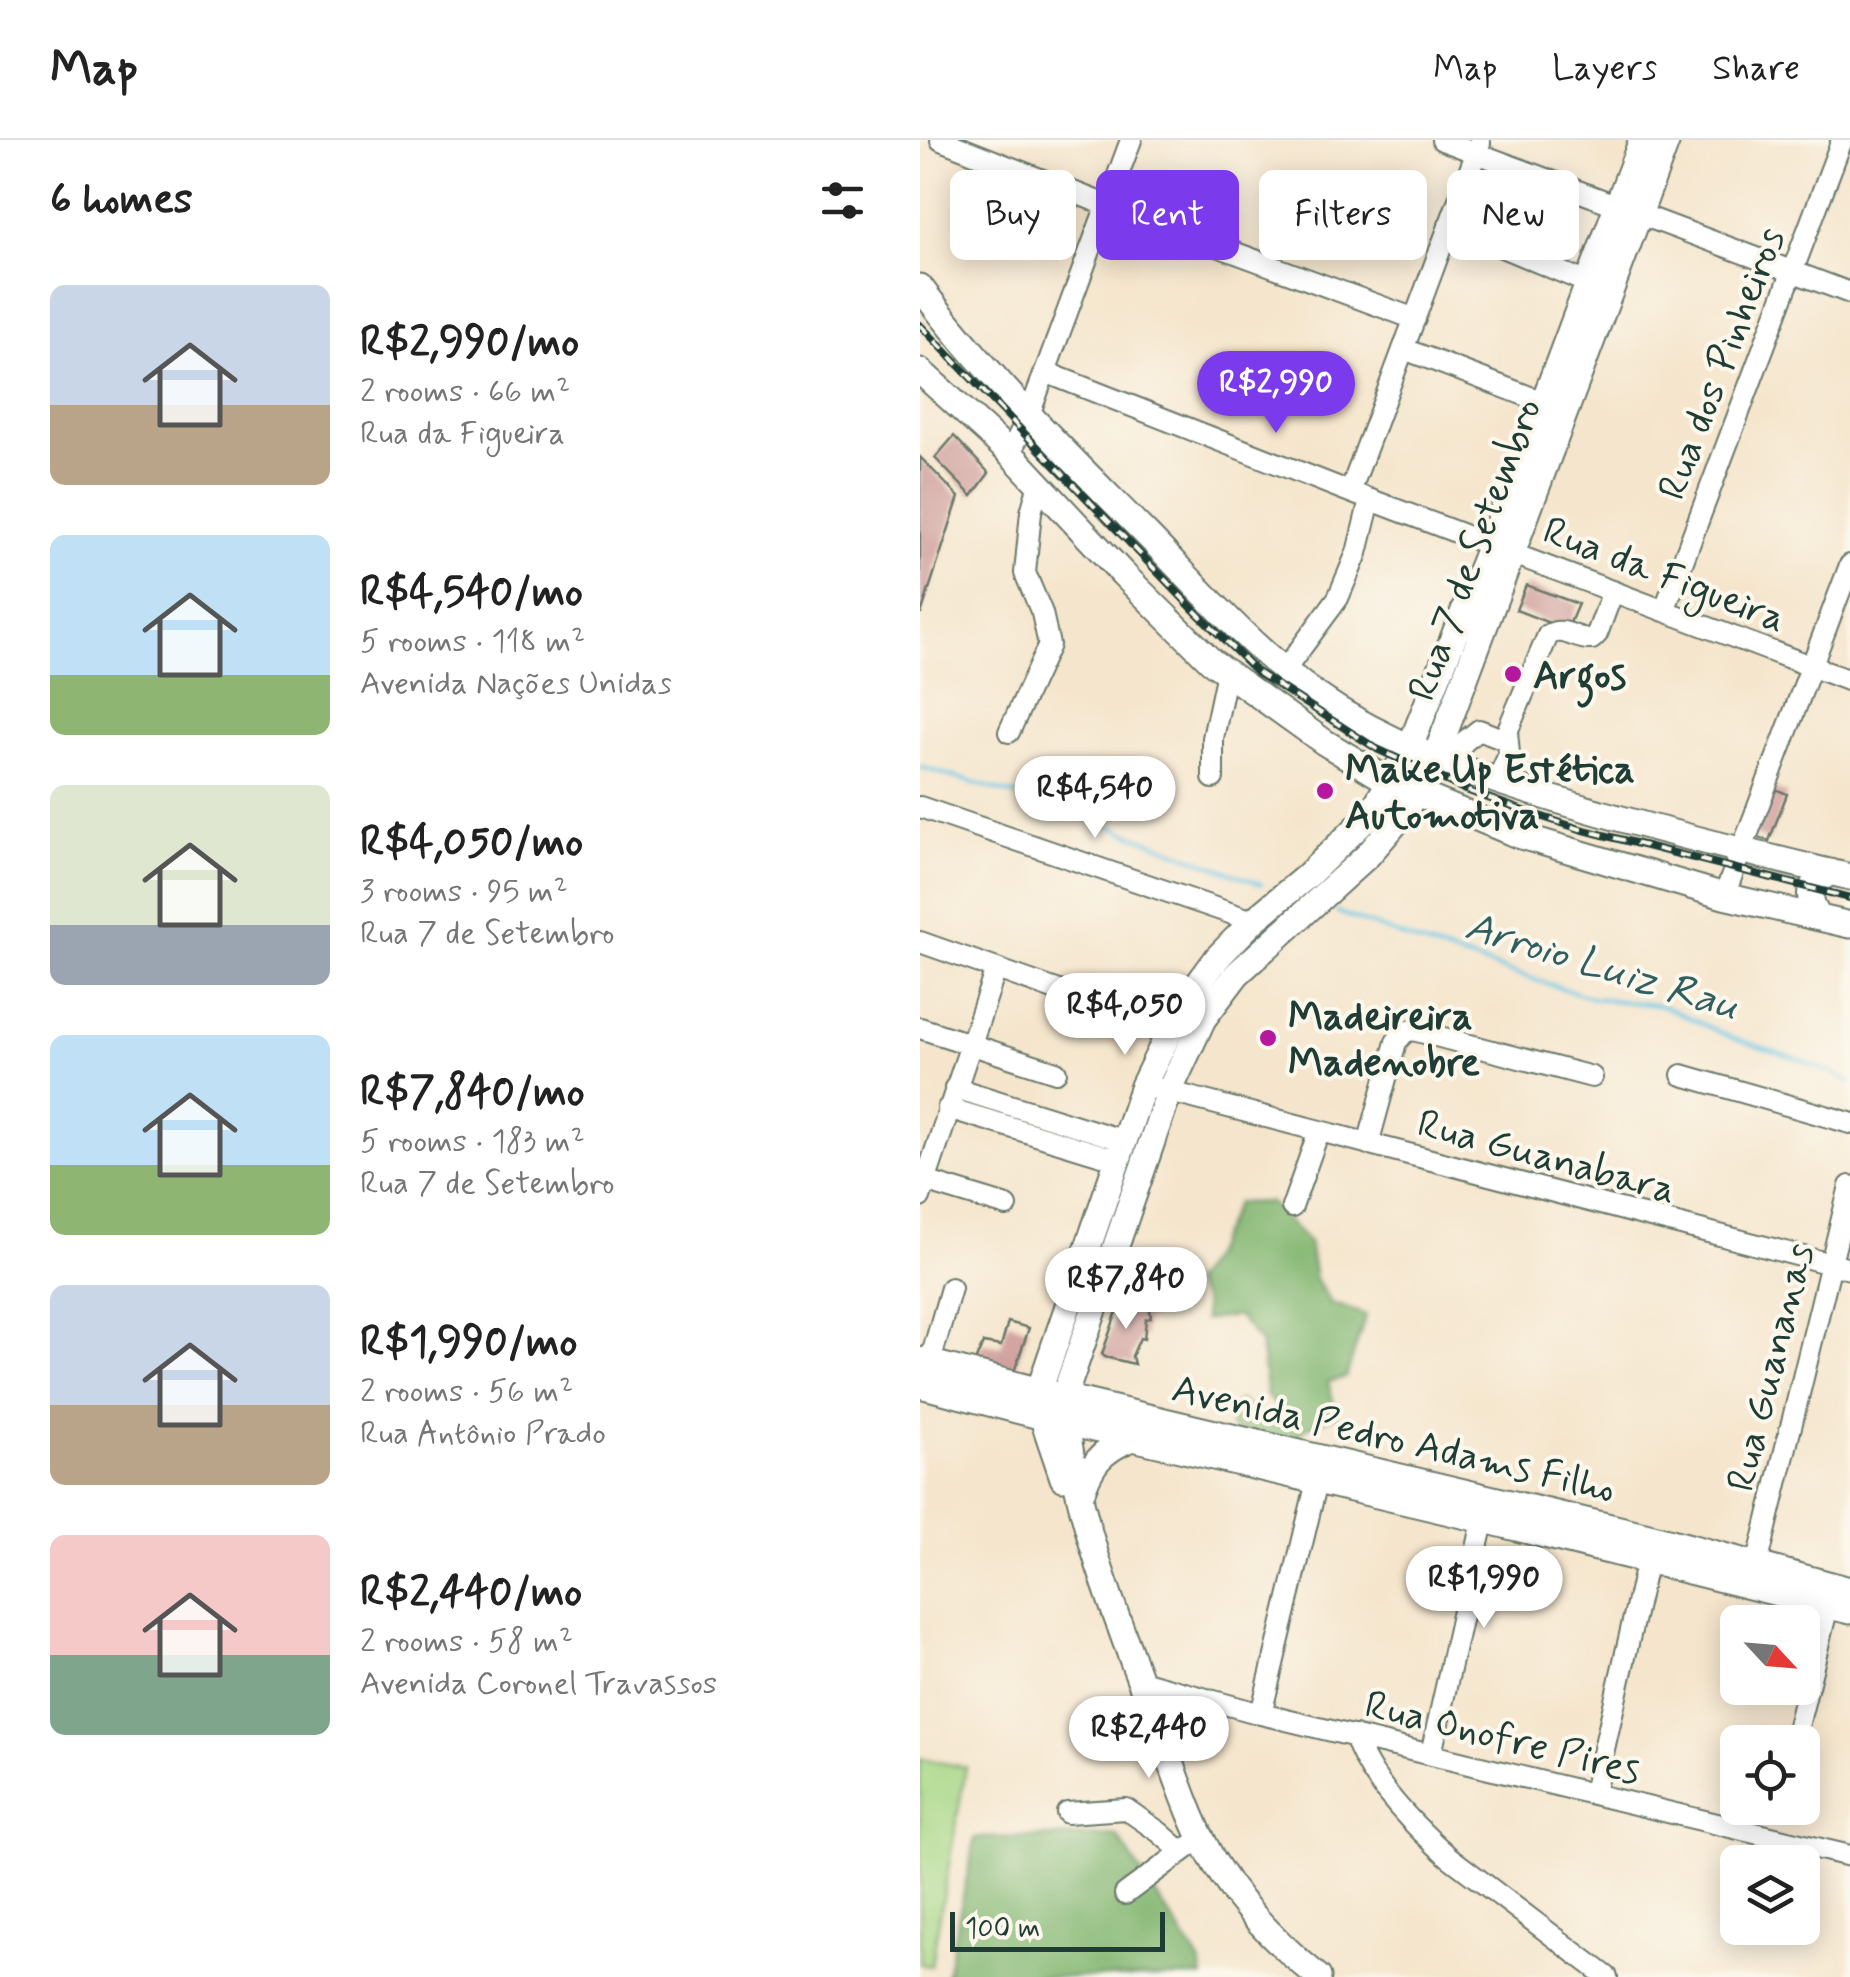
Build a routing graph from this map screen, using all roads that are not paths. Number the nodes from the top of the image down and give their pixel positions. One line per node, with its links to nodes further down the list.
1 (940, 140): 10 (street)
2 (1131, 140): 8 (street)
3 (1442, 140): 7 (street)
4 (1642, 140): 11 (main road, Rua 7 de Setembro)
5 (1666, 140): 11 (main road, Rua 7 de Setembro)
6 (1842, 140): 16 (street, Rua dos Pinheiros)
7 (1479, 146): 9 (street); 11 (street)
8 (1119, 170)
9 (1470, 170)
10 (1096, 200)
11 (1628, 208): 16 (street); 17 (main road, Rua 7 de Setembro); 30 (main road, Rua 7 de Setembro)
12 (1096, 231): 23 (street)
13 (1447, 231): 20 (street)
14 (1239, 253): 20 (street)
15 (1533, 260): 17 (street)
16 (1792, 271): 19 (street); 33 (street, Rua dos Pinheiros)
17 (1588, 283): 24 (main road, Rua 7 de Setembro)
18 (920, 287): 25 (main road)
19 (1850, 293)
20 (1415, 319): 21 (street)
21 (1404, 349): 24 (street); 28 (street)
22 (920, 371): 26 (main road)
23 (1044, 372): 25 (street); 28 (street, Rua da Figueira)
24 (1543, 402): 30 (main road, Rua 7 de Setembro)
25 (1029, 415): 26 (street); 35 (main road)
26 (1010, 453): 27 (main road)
27 (1039, 484): 36 (main road); 38 (street)
28 (1350, 492): 29 (street, Rua da Figueira)
29 (1370, 500): 30 (street, Rua da Figueira); 35 (street)
30 (1500, 549): 32 (street, Rua da Figueira); 40 (main road, Rua 7 de Setembro); 41 (main road, Rua 7 de Setembro)
31 (1850, 565): 34 (street)
32 (1613, 591): 33 (street, Rua da Figueira); 39 (street)
33 (1664, 611): 34 (street, Rua da Figueira)
34 (1812, 666): 37 (street, Rua da Figueira); 47 (street)
35 (1284, 671): 40 (main road)
36 (1227, 672): 42 (street); 44 (main road)
37 (1850, 681)
38 (1009, 732)
39 (1507, 741): 41 (street); 43 (street)
40 (1410, 747): 41 (main road); 44 (main road, Rua 7 de Setembro)
41 (1441, 761): 43 (main road); 45 (main road, Rua 7 de Setembro)
42 (1212, 778)
43 (1497, 780): 47 (main road)
44 (1390, 782): 45 (main road); 51 (main road, Rua 7 de Setembro)
45 (1417, 794): 49 (main road); 61 (main road, Rua 7 de Setembro)
46 (920, 807): 51 (street)
47 (1741, 852): 48 (main road); 49 (street)
48 (1840, 874): 50 (main road)
49 (1724, 896): 50 (main road)
50 (1818, 918): 52 (main road)
51 (1253, 922): 61 (main road, Rua 7 de Setembro)
52 (1850, 925)
53 (920, 942): 54 (street)
54 (996, 969): 55 (street); 57 (street)
55 (1079, 998)
56 (920, 1028): 57 (street)
57 (970, 1045): 58 (street); 62 (street)
58 (1056, 1072)
59 (1682, 1075): 64 (street)
60 (1592, 1077): 67 (street)
61 (1156, 1088): 65 (street, Rua Guanabara); 69 (main road, Rua 7 de Setembro); 77 (main road, Rua 7 de Setembro)
62 (952, 1098): 63 (street); 66 (street); 68 (street)
63 (1056, 1119): 66 (street); 69 (street)
64 (1850, 1123)
65 (1319, 1131): 67 (street, Rua Guanabara); 73 (street)
66 (1049, 1140): 69 (street)
67 (1368, 1144): 74 (street, Rua Guanabara)
68 (928, 1148): 71 (street)
69 (1121, 1150): 77 (main road, Rua 7 de Setembro)
70 (1850, 1186): 74 (street, Rua Guananas)
71 (922, 1189): 72 (street)
72 (1007, 1206)
73 (1292, 1207)
74 (1840, 1266): 83 (street, Rua Guananas)
75 (951, 1288): 76 (street)
76 (923, 1369): 77 (main road, Avenida Pedro Adams Filho)
77 (1052, 1407): 78 (main road, Avenida Pedro Adams Filho); 79 (main road, Avenida Pedro Adams Filho); 80 (main road)
78 (1132, 1438): 79 (main road, Avenida Pedro Adams Filho); 80 (main road)
79 (1320, 1470): 81 (main road, Avenida Pedro Adams Filho); 87 (street)
80 (1082, 1509): 86 (main road)
81 (1486, 1509): 82 (main road, Avenida Pedro Adams Filho); 90 (street)
82 (1650, 1549): 83 (main road, Avenida Pedro Adams Filho); 85 (main road, Avenida Pedro Adams Filho); 91 (street)
83 (1757, 1565): 84 (main road, Avenida Pedro Adams Filho)
84 (1850, 1590)
85 (1839, 1609): 88 (street)
86 (1140, 1681): 87 (street, Rua Onofre Pires); 93 (main road)
87 (1262, 1714): 89 (street, Rua Onofre Pires)
88 (1800, 1725)
89 (1355, 1736): 90 (street, Rua Onofre Pires); 97 (street)
90 (1430, 1754): 91 (street, Rua Onofre Pires)
91 (1594, 1794): 94 (street, Rua Onofre Pires)
92 (1067, 1813): 93 (street)
93 (1191, 1845): 95 (street); 96 (main road)
94 (1850, 1856)
95 (1126, 1894)
96 (1312, 1975)
97 (1606, 1977)

